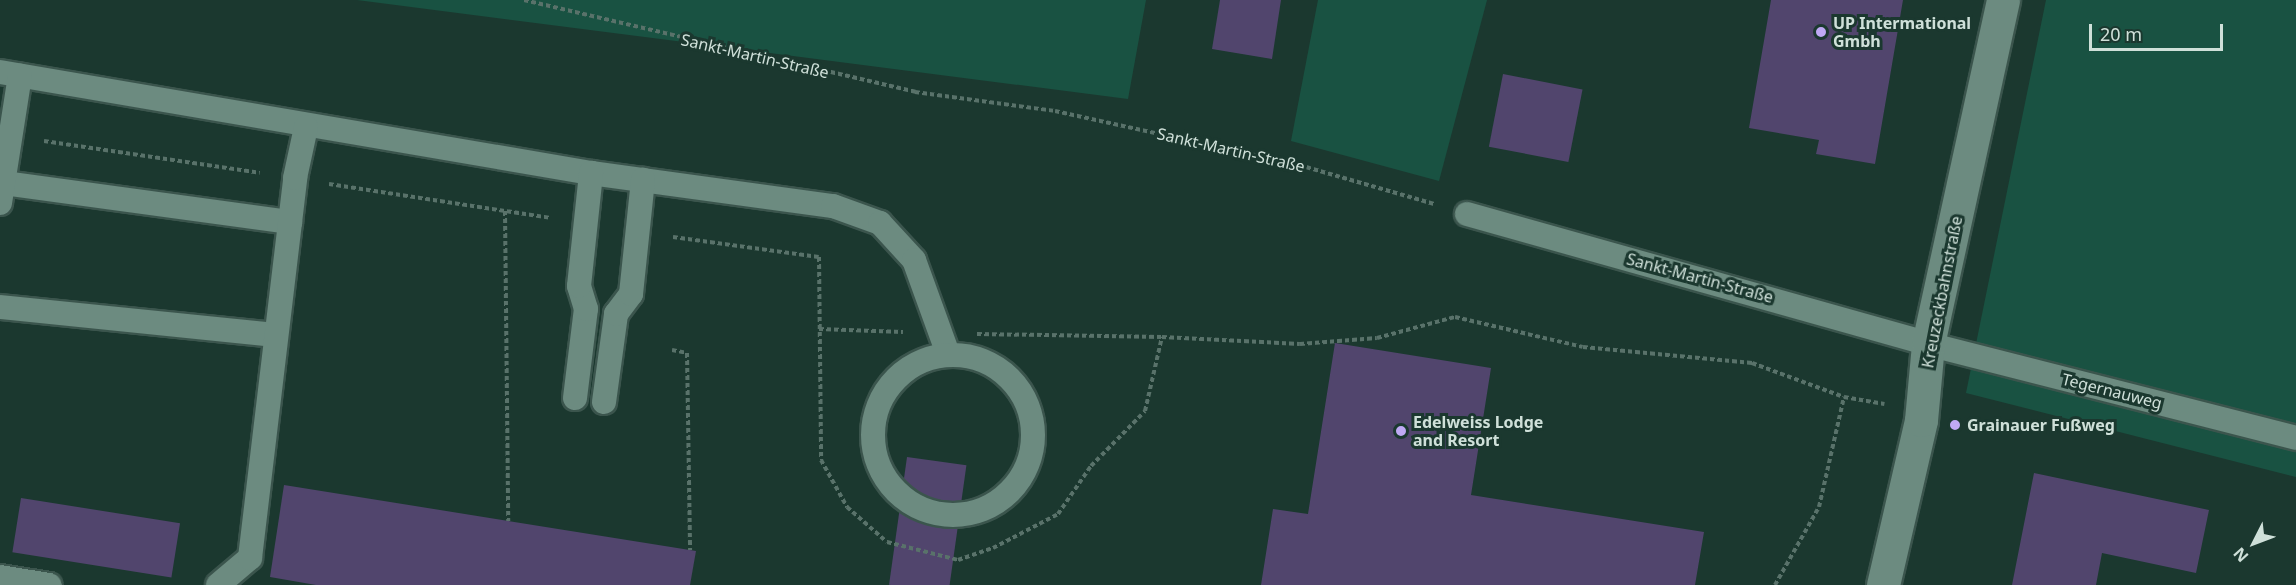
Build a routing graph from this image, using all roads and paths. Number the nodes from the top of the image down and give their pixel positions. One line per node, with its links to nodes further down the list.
1 (524, 0): 9 (path, Sankt-Martin-Straße)
2 (2003, 0): 16 (street, Kreuzeckbahnstraße)
3 (10, 74): 4 (lane); 7 (lane)
4 (306, 127): 5 (lane); 10 (lane)
5 (591, 173): 6 (lane); 18 (lane)
6 (643, 180): 15 (lane); 19 (lane)
7 (2, 193): 10 (lane)
8 (505, 211): 22 (path)
9 (1467, 214): 16 (lane, Sankt-Martin-Straße)
10 (290, 222): 13 (lane)
11 (0, 307): 13 (lane)
12 (819, 329): 15 (path)
13 (276, 335): 26 (lane)
14 (1162, 337): 15 (path)
15 (945, 344): 15 (lane)
16 (1928, 344): 20 (street, Kreuzeckbahnstraße); 21 (lane, Tegernauweg)
17 (672, 350): 23 (path)
18 (575, 398)
19 (604, 402)
20 (1922, 413): 27 (path); 28 (street, Kreuzeckbahnstraße)
21 (2296, 438)
22 (508, 521)
23 (690, 550)
24 (0, 577): 25 (lane)
25 (49, 585)
26 (218, 585)
27 (1775, 585)
28 (1883, 585)

